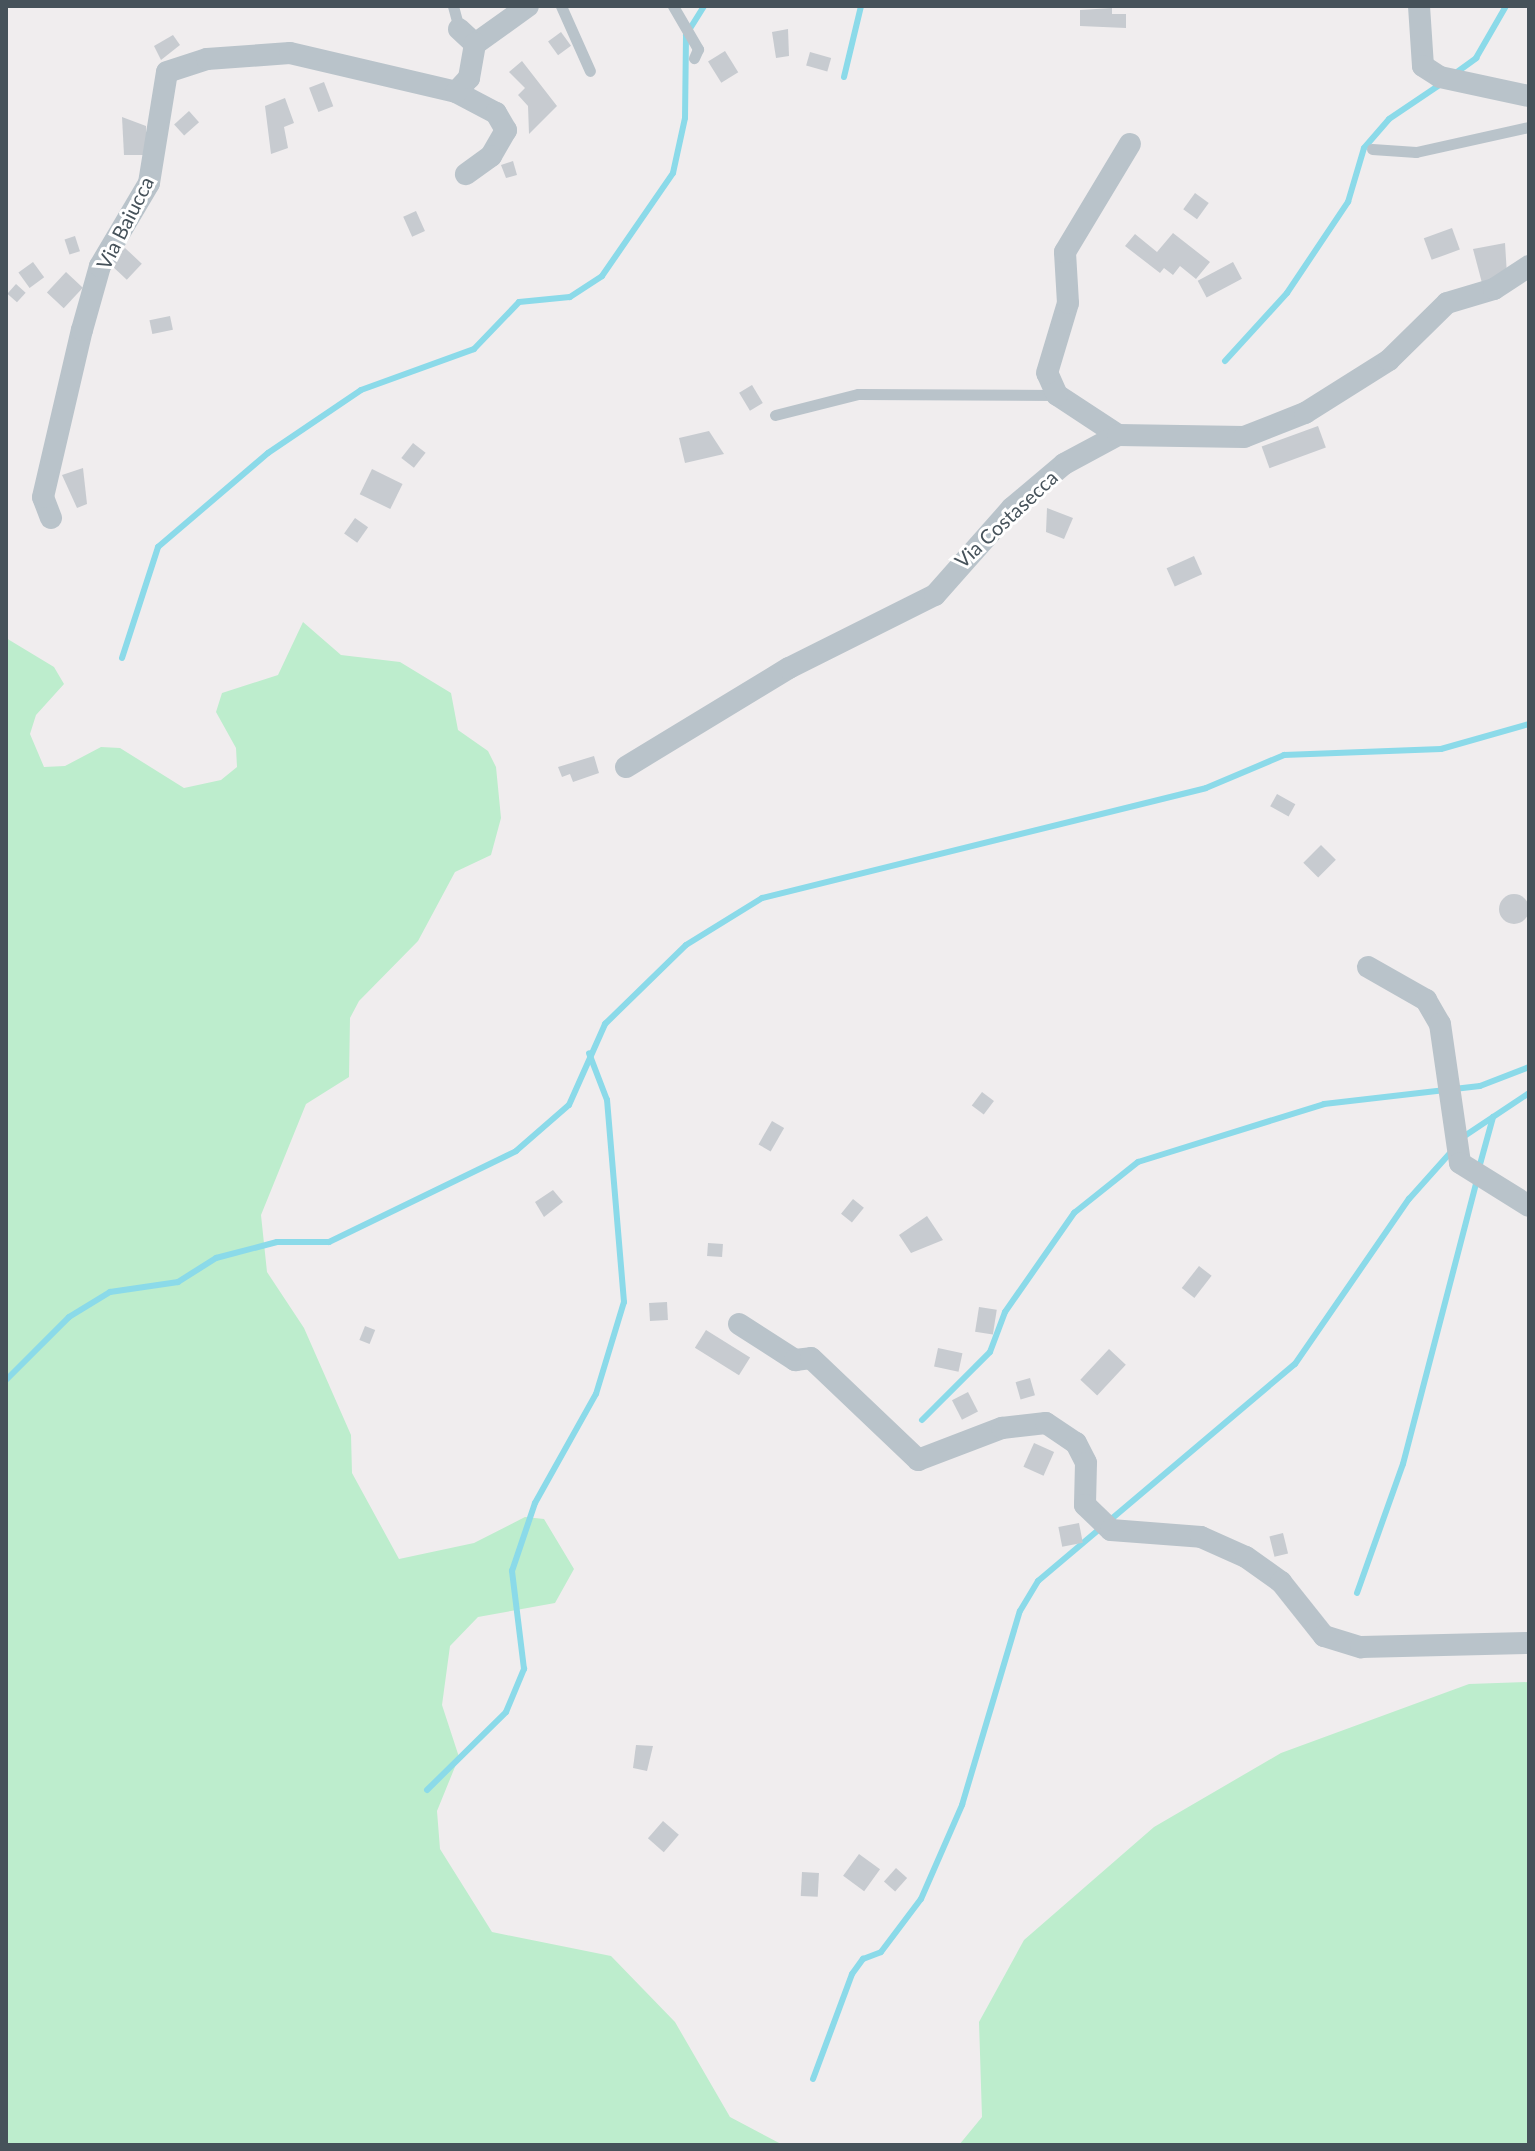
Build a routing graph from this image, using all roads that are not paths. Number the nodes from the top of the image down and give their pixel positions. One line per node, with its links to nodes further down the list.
1 (453, 6): 6 (lane)
2 (528, 6): 6 (street)
3 (561, 6): 8 (lane)
4 (673, 6): 7 (lane)
5 (1419, 6): 10 (street)
6 (467, 37): 9 (street)
7 (694, 58)
8 (590, 71)
9 (456, 92): 14 (street, Via Baiucca); 19 (street, Via Baiucca)
10 (1529, 96)
11 (1529, 127): 13 (lane)
12 (1130, 144): 16 (street)
13 (1372, 149)
14 (466, 174)
15 (1529, 266): 18 (street, Via Costasecca)
16 (1057, 395): 17 (lane); 18 (street)
17 (775, 415)
18 (1118, 435): 20 (street, Via Costasecca)
19 (51, 518)
20 (626, 767)
21 (1368, 967): 22 (street)
22 (1529, 1206)
23 (739, 1324): 24 (street)
24 (1529, 1643)

